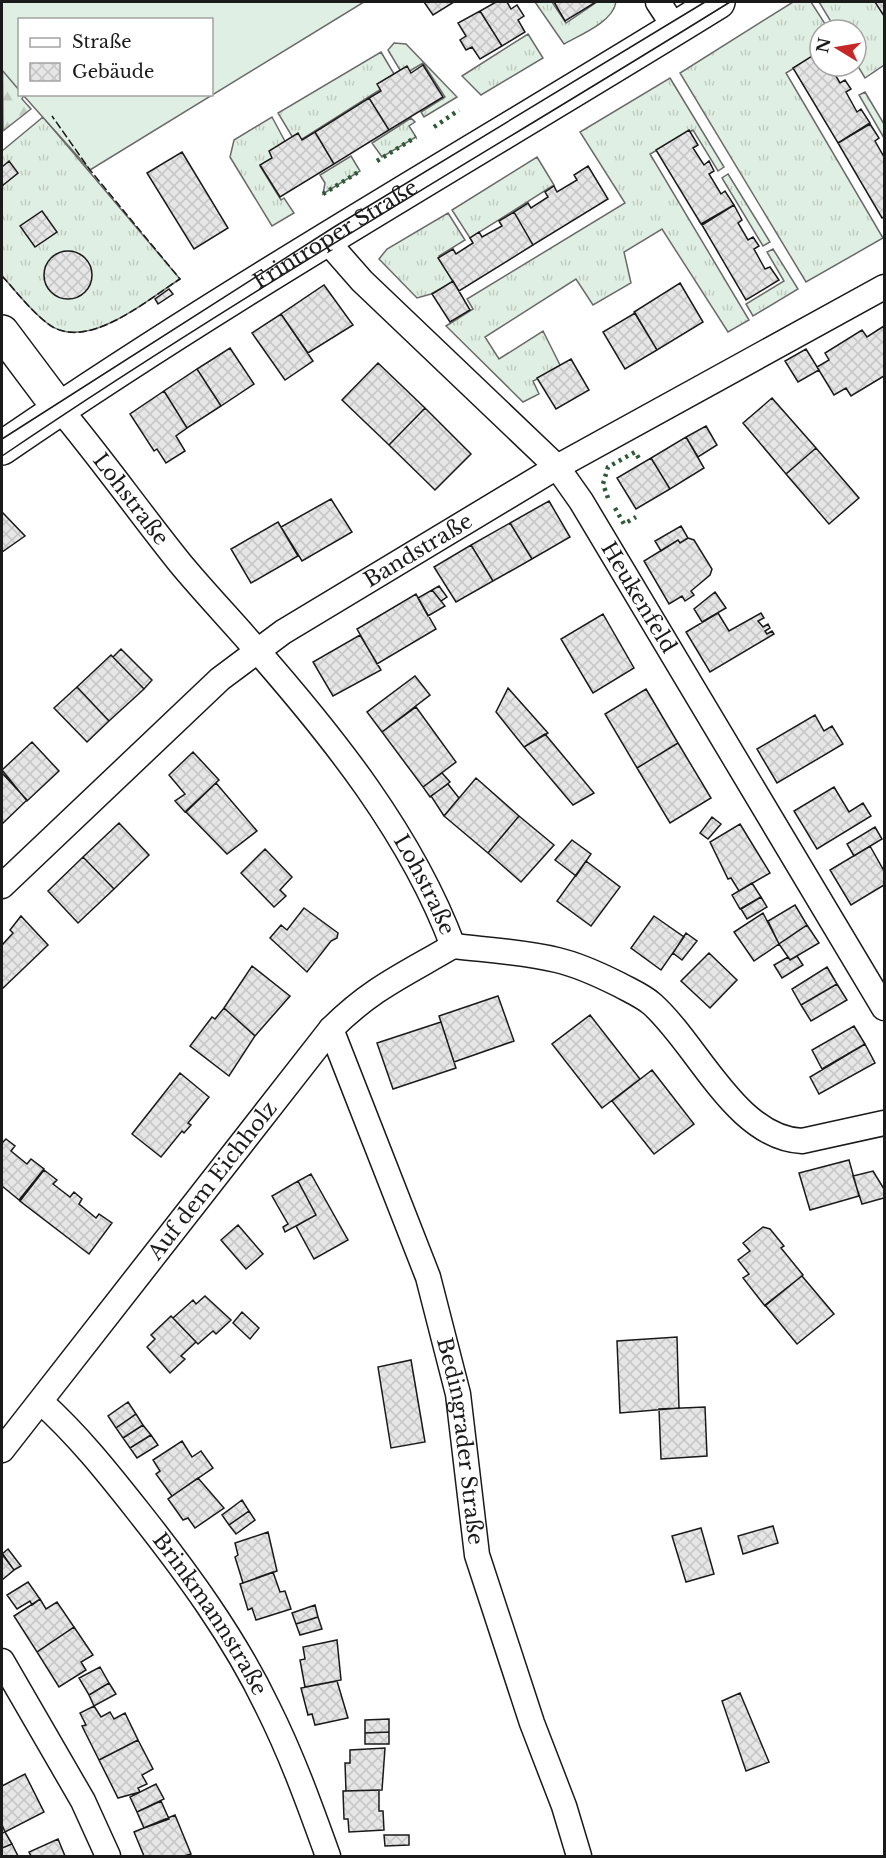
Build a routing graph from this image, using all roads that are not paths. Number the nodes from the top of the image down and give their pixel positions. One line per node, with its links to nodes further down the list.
1 (718, 2): 2 (main road, Frintroper Straße)
2 (667, 15): 3 (main road, Frintroper Straße)
3 (326, 240): 6 (main road, Frintroper Straße); 8 (street, Heukenfeld)
4 (885, 286): 8 (street, Bandstraße)
5 (2, 332): 6 (main road)
6 (68, 419): 7 (main road, Frintroper Straße); 9 (street, Lohstraße)
7 (2, 448)
8 (557, 467): 9 (street, Bandstraße); 12 (street, Heukenfeld)
9 (257, 650): 10 (street, Bandstraße); 11 (street, Lohstraße)
10 (2, 886)
11 (453, 946): 13 (street, Auf dem Eichholz); 14 (street, Lohstraße)
12 (885, 1008)
13 (331, 1029): 15 (street, Auf dem Eichholz); 20 (street, Bedingrader Straße)
14 (885, 1123)
15 (41, 1402): 16 (street, Auf dem Eichholz); 19 (street, Brinkmannstraße)
16 (2, 1450)
17 (2, 1661): 18 (street)
18 (108, 1857)
19 (328, 1857)
20 (579, 1857)

